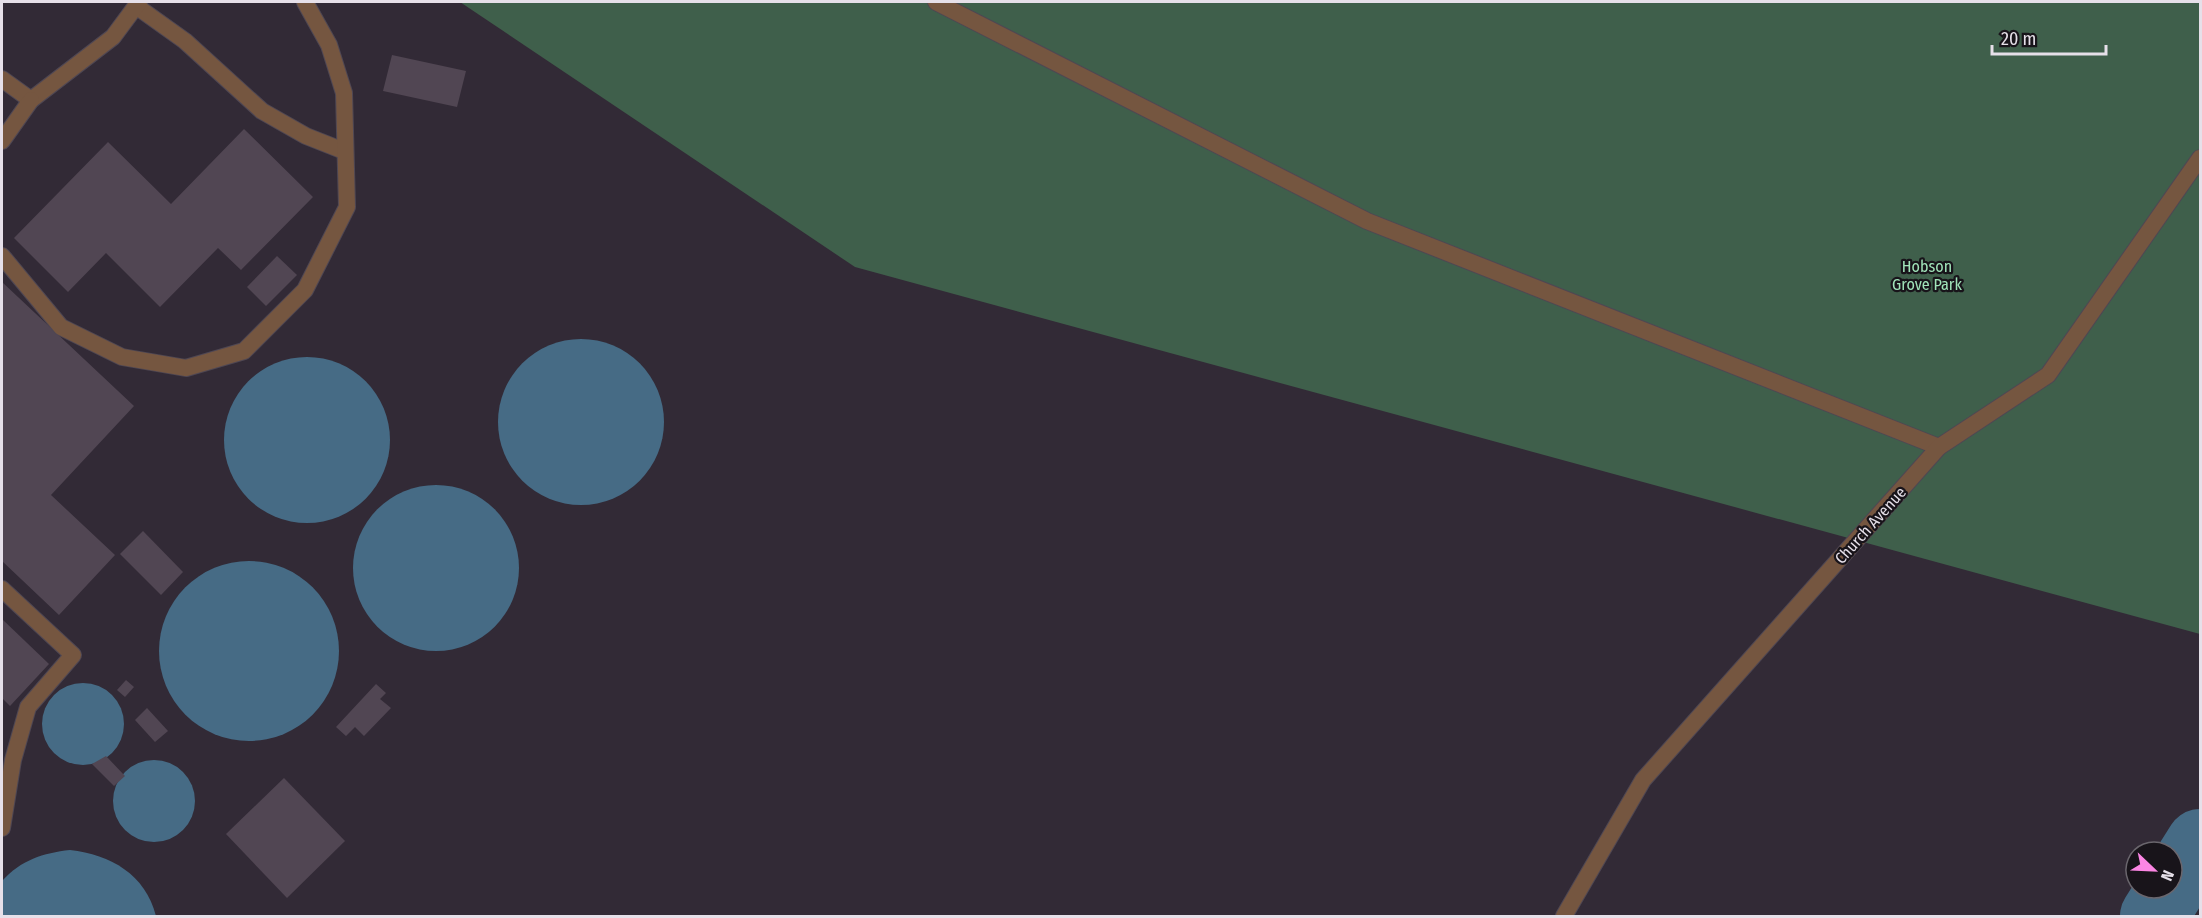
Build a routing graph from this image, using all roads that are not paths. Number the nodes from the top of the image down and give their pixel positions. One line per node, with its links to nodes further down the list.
1 (305, 2): 7 (street)
2 (936, 2): 10 (street)
3 (138, 4): 5 (street); 7 (street)
4 (2, 79): 5 (street)
5 (31, 100): 6 (street)
6 (2, 141)
7 (344, 151): 9 (street)
8 (2200, 158): 10 (street, Church Avenue)
9 (2, 256)
10 (1939, 447): 13 (street, Church Avenue)
11 (2, 589): 12 (street)
12 (2, 828)
13 (1564, 916)

